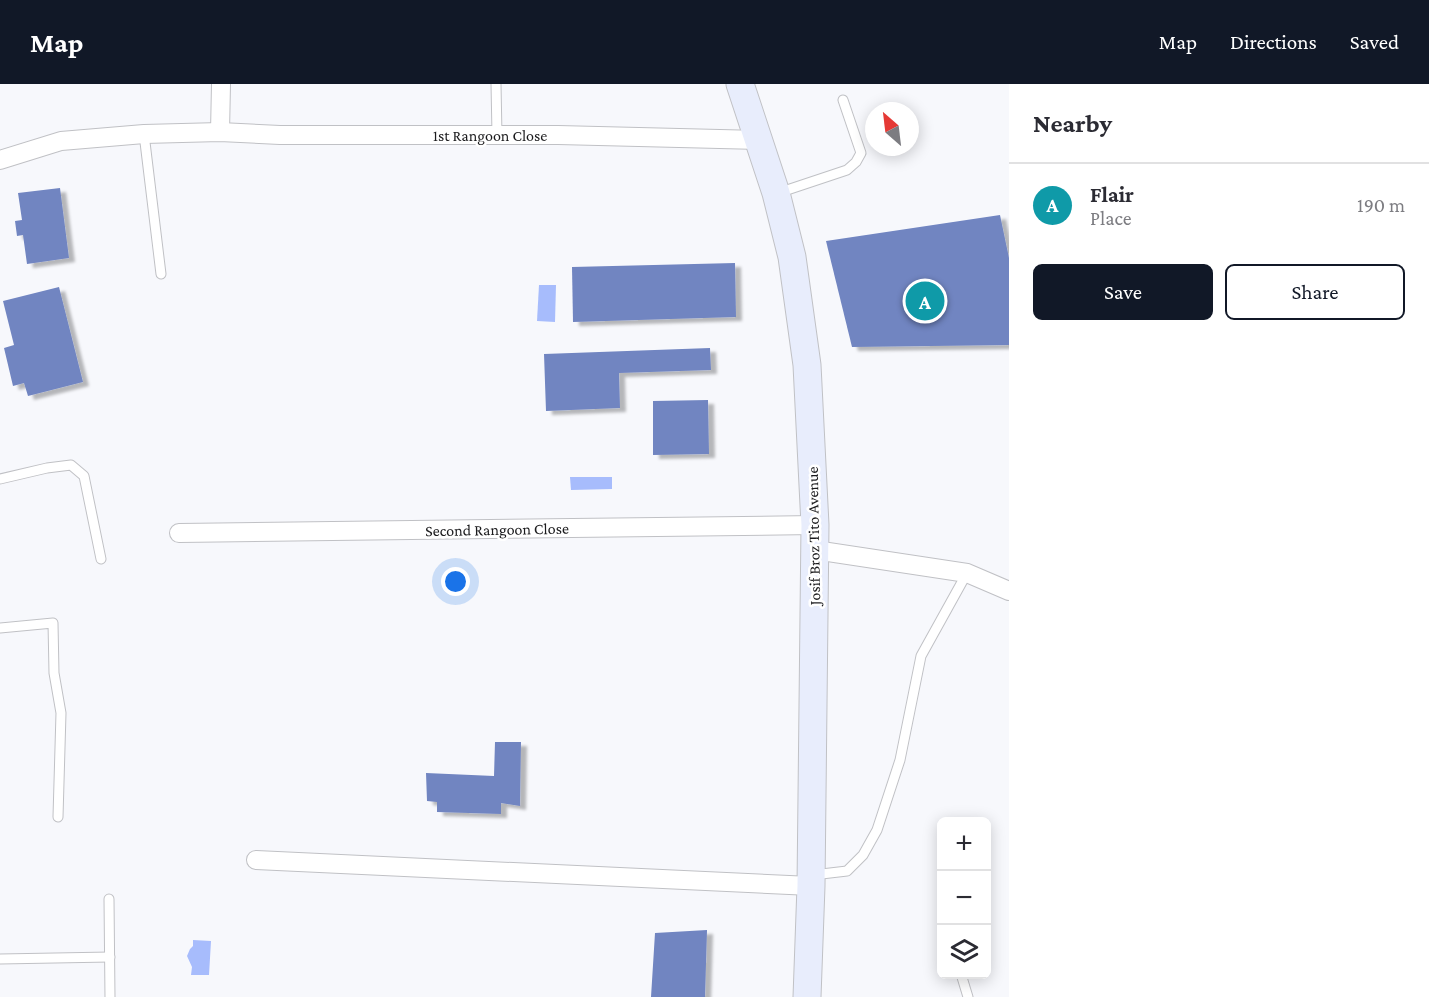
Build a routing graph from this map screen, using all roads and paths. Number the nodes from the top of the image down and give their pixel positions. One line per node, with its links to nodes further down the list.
1 (221, 84): 5 (street)
2 (496, 84): 7 (lane)
3 (740, 84): 8 (street, Josif Broz Tito Avenue)
4 (843, 100): 10 (lane)
5 (220, 132): 6 (street, 1st Rangoon Close); 7 (street, 1st Rangoon Close)
6 (144, 134): 9 (street, 1st Rangoon Close); 11 (lane)
7 (496, 135): 8 (street, 1st Rangoon Close)
8 (760, 140): 10 (street, Josif Broz Tito Avenue)
9 (0, 160)
10 (776, 193): 14 (street, Josif Broz Tito Avenue)
11 (161, 274)
12 (0, 479): 15 (lane)
13 (179, 533): 14 (street, Second Rangoon Close)
14 (815, 537): 16 (street, Second Rangoon Close); 21 (street, Josif Broz Tito Avenue)
15 (101, 559)
16 (967, 573): 17 (street, Second Rangoon Close); 21 (lane)
17 (1009, 591)
18 (0, 628): 19 (lane)
19 (58, 817)
20 (256, 861): 21 (street)
21 (811, 881): 27 (street, Josif Broz Tito Avenue)
22 (110, 898): 23 (lane)
23 (110, 957): 24 (lane); 26 (lane)
24 (0, 959)
25 (962, 979): 28 (lane)
26 (110, 997)
27 (807, 997)
28 (968, 997)

